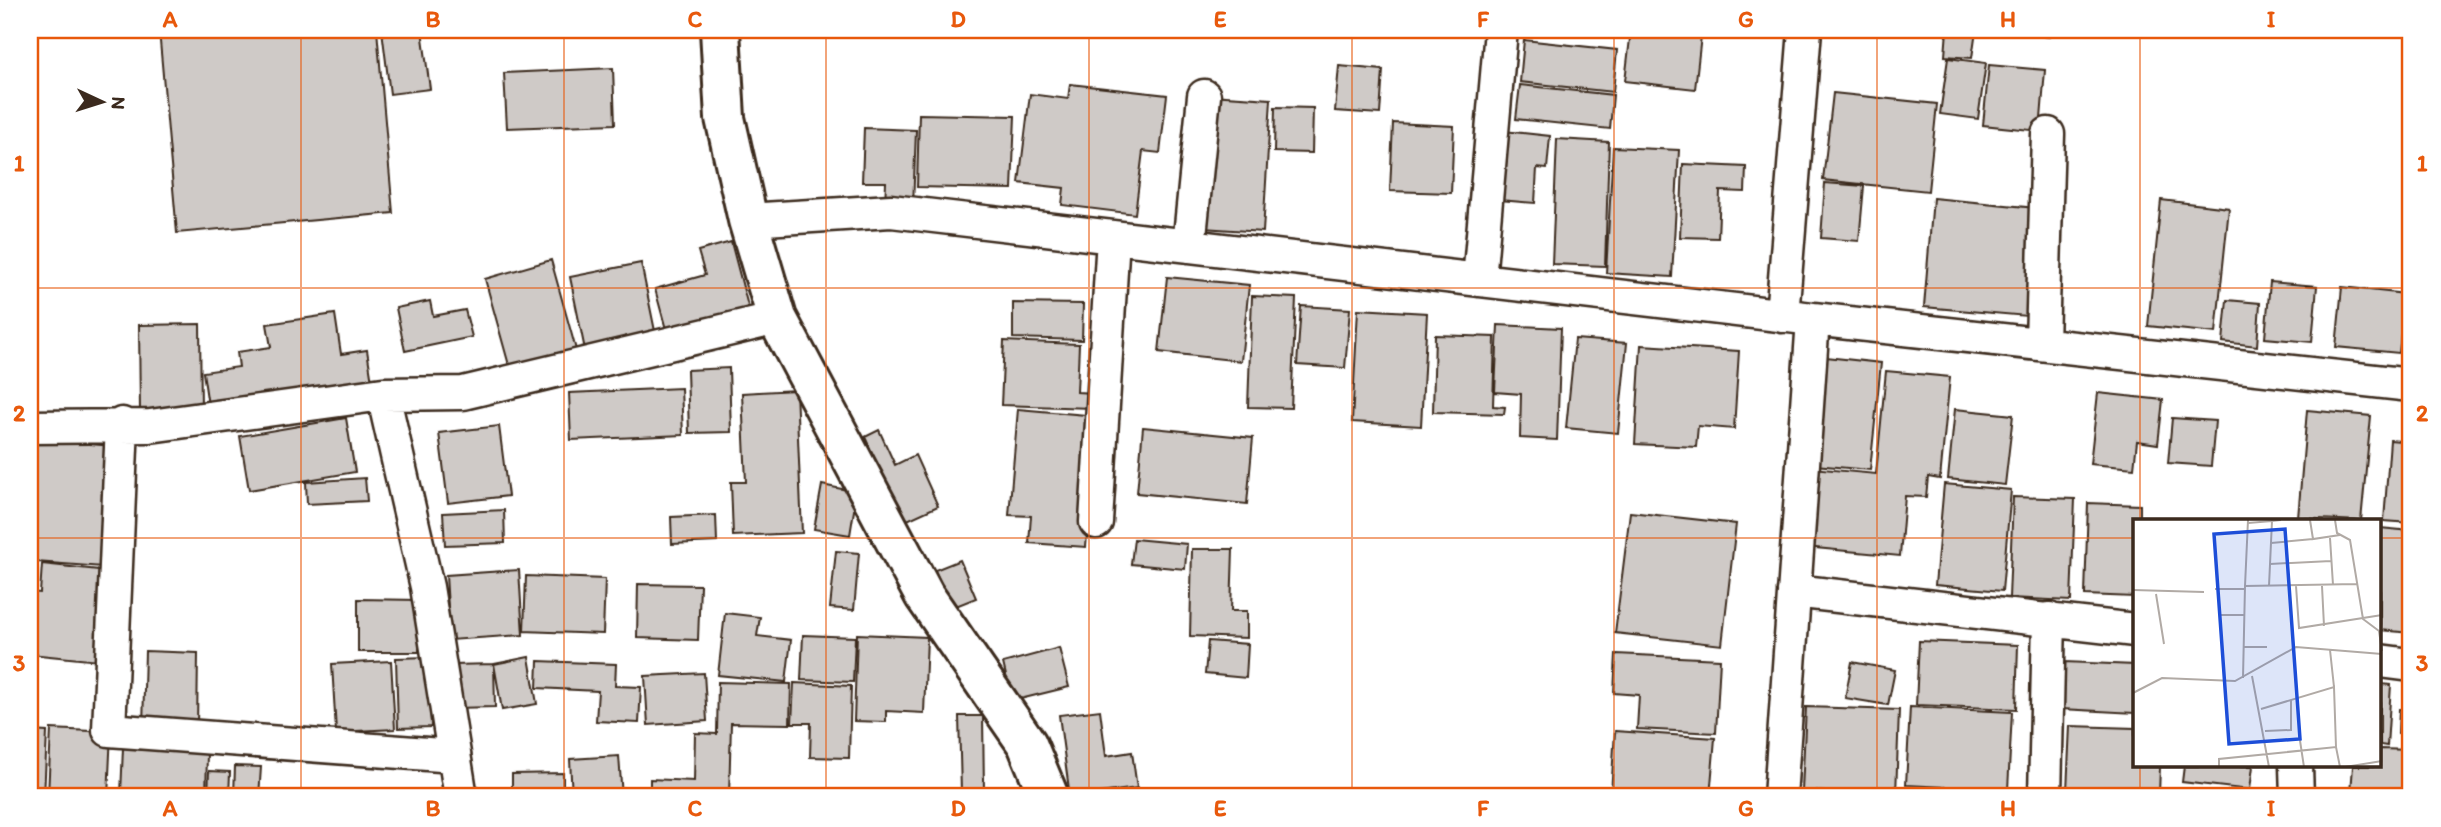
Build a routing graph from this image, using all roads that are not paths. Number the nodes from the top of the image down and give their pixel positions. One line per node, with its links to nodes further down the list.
1 (720, 30): 6 (street)
2 (1501, 30): 9 (street)
3 (1805, 30): 10 (street)
4 (1204, 96): 8 (street)
5 (2048, 134): 13 (street)
6 (748, 220): 7 (street); 11 (street)
7 (1113, 237): 8 (street); 18 (street)
8 (1189, 246): 9 (street)
9 (1479, 280): 10 (street)
10 (1782, 316): 12 (street)
11 (777, 318): 15 (street); 27 (street)
12 (1813, 319): 13 (street); 19 (street)
13 (2042, 342): 14 (street)
14 (2411, 385)
15 (383, 394): 16 (street); 24 (street)
16 (122, 424): 17 (street); 24 (street)
17 (30, 427)
18 (1096, 522)
19 (1794, 591): 20 (street); 28 (street)
20 (2049, 619): 21 (street); 29 (street)
21 (2133, 631)
22 (2382, 661): 23 (street)
23 (2411, 664)
24 (454, 756): 26 (street)
25 (2296, 768): 30 (street)
26 (461, 797)
27 (1049, 797)
28 (1780, 797)
29 (2046, 797)
30 (2297, 797)

